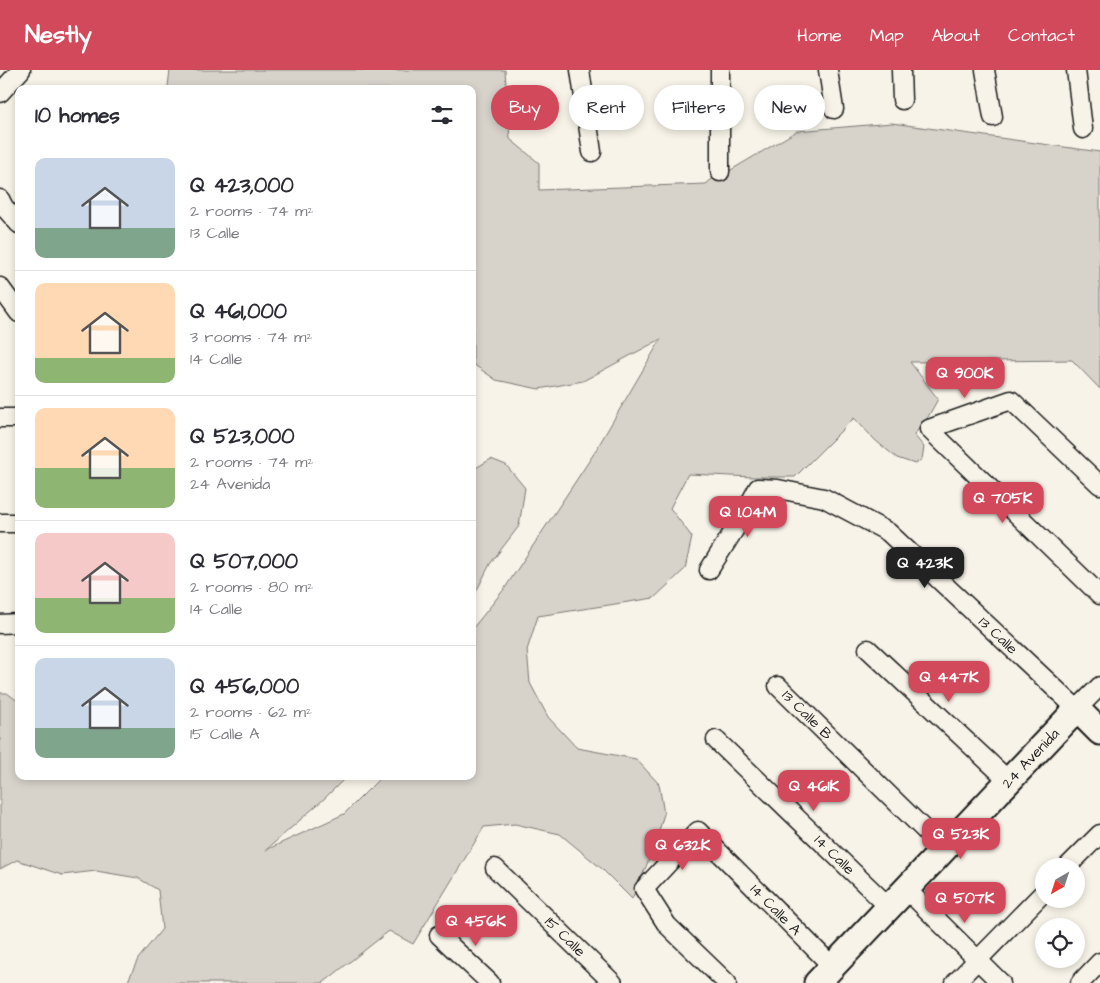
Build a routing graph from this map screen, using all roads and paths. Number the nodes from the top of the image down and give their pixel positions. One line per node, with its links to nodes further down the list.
1 (21, 70): 8 (street)
2 (580, 70): 13 (street)
3 (720, 70): 14 (street)
4 (828, 70): 10 (street)
5 (901, 70): 9 (street)
6 (985, 70): 11 (street)
7 (1076, 70): 12 (street)
8 (0, 93)
9 (902, 100)
10 (834, 110)
11 (993, 117)
12 (1083, 129)
13 (592, 152)
14 (720, 172)
15 (0, 198): 16 (street)
16 (15, 219)
17 (0, 287): 18 (street)
18 (11, 310)
19 (0, 418): 20 (street)
20 (15, 418)
21 (1100, 485): 25 (street)
22 (0, 523): 23 (street)
23 (15, 523)
24 (709, 570): 31 (street, 13 Calle)
25 (1100, 595)
26 (15, 623): 27 (street)
27 (0, 624)
28 (868, 649): 34 (street)
29 (778, 686): 36 (street, 13 Calle B)
30 (1100, 686): 31 (street, 24 Avenida)
31 (1077, 709): 32 (street, 13 Calle); 34 (street, 24 Avenida)
32 (1100, 732)
33 (716, 740): 39 (street, 14 Calle)
34 (1008, 781): 36 (street, 24 Avenida)
35 (1100, 834): 37 (street)
36 (944, 849): 39 (street, 24 Avenida)
37 (1076, 858)
38 (495, 868): 46 (street, 15 Calle)
39 (898, 898): 42 (street, 14 Calle); 44 (street, 24 Avenida)
40 (1035, 901): 42 (street)
41 (439, 935): 45 (street)
42 (977, 960): 48 (street); 49 (street, 14 Calle)
43 (1100, 962): 50 (street)
44 (825, 975): 47 (street, 14 Calle A)
45 (490, 983)
46 (613, 983)
47 (727, 983)
48 (955, 983)
49 (1001, 983)
50 (1080, 983)

